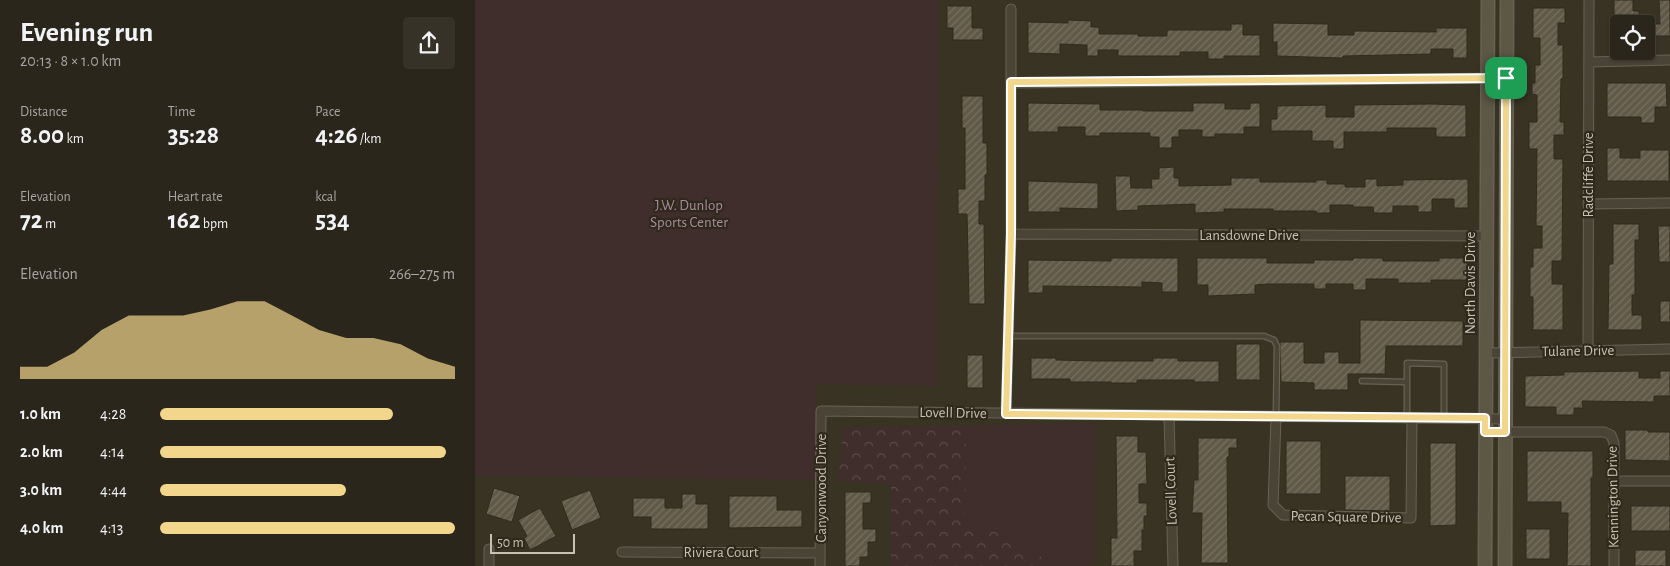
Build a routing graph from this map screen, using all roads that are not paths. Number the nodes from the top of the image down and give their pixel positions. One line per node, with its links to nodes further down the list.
1 (1488, 0): 7 (street, North Davis Drive)
2 (1507, 0): 8 (street)
3 (1589, 0): 6 (street, Radcliffe Drive)
4 (1011, 9): 9 (street)
5 (1670, 60): 6 (street)
6 (1589, 62): 11 (street, Radcliffe Drive)
7 (1487, 78): 8 (street); 9 (street); 13 (street, North Davis Drive)
8 (1506, 78): 17 (street)
9 (1011, 82): 12 (street)
10 (1670, 203): 11 (street)
11 (1588, 204): 16 (street, Radcliffe Drive)
12 (1011, 234): 13 (street, Lansdowne Drive); 14 (street)
13 (1486, 236): 18 (street, North Davis Drive)
14 (1008, 336): 22 (street); 24 (lane)
15 (1670, 349): 16 (street, Tulane Drive)
16 (1588, 351): 17 (street, Tulane Drive)
17 (1505, 352): 18 (street, Tulane Drive); 28 (street)
18 (1486, 353): 27 (street, North Davis Drive)
19 (1362, 381): 20 (lane)
20 (1407, 382): 25 (lane); 26 (lane)
21 (821, 411): 22 (street, Lovell Drive); 34 (street, Canyonwood Drive)
22 (1006, 414): 23 (street, Lovell Drive)
23 (1169, 416): 24 (street, Lovell Drive); 37 (street, Lovell Court)
24 (1276, 417): 25 (street, Lovell Drive); 25 (street, Pecan Square Drive)
25 (1409, 418): 26 (street, Lovell Drive)
26 (1444, 418): 27 (street, Lovell Drive)
27 (1485, 418): 28 (street, Lovell Drive); 29 (street, North Davis Drive)
28 (1505, 425): 29 (street, Kennington Drive); 30 (street, Kennington Drive); 39 (street)
29 (1485, 432): 38 (street, North Davis Drive)
30 (1614, 481): 31 (street); 40 (street, Kennington Drive)
31 (1670, 481)
32 (489, 549): 35 (street)
33 (622, 552): 34 (street, Riviera Court)
34 (820, 553): 36 (street, Canyonwood Drive)
35 (489, 566)
36 (821, 566)
37 (1173, 566)
38 (1485, 566)
39 (1505, 566)
40 (1614, 566)

